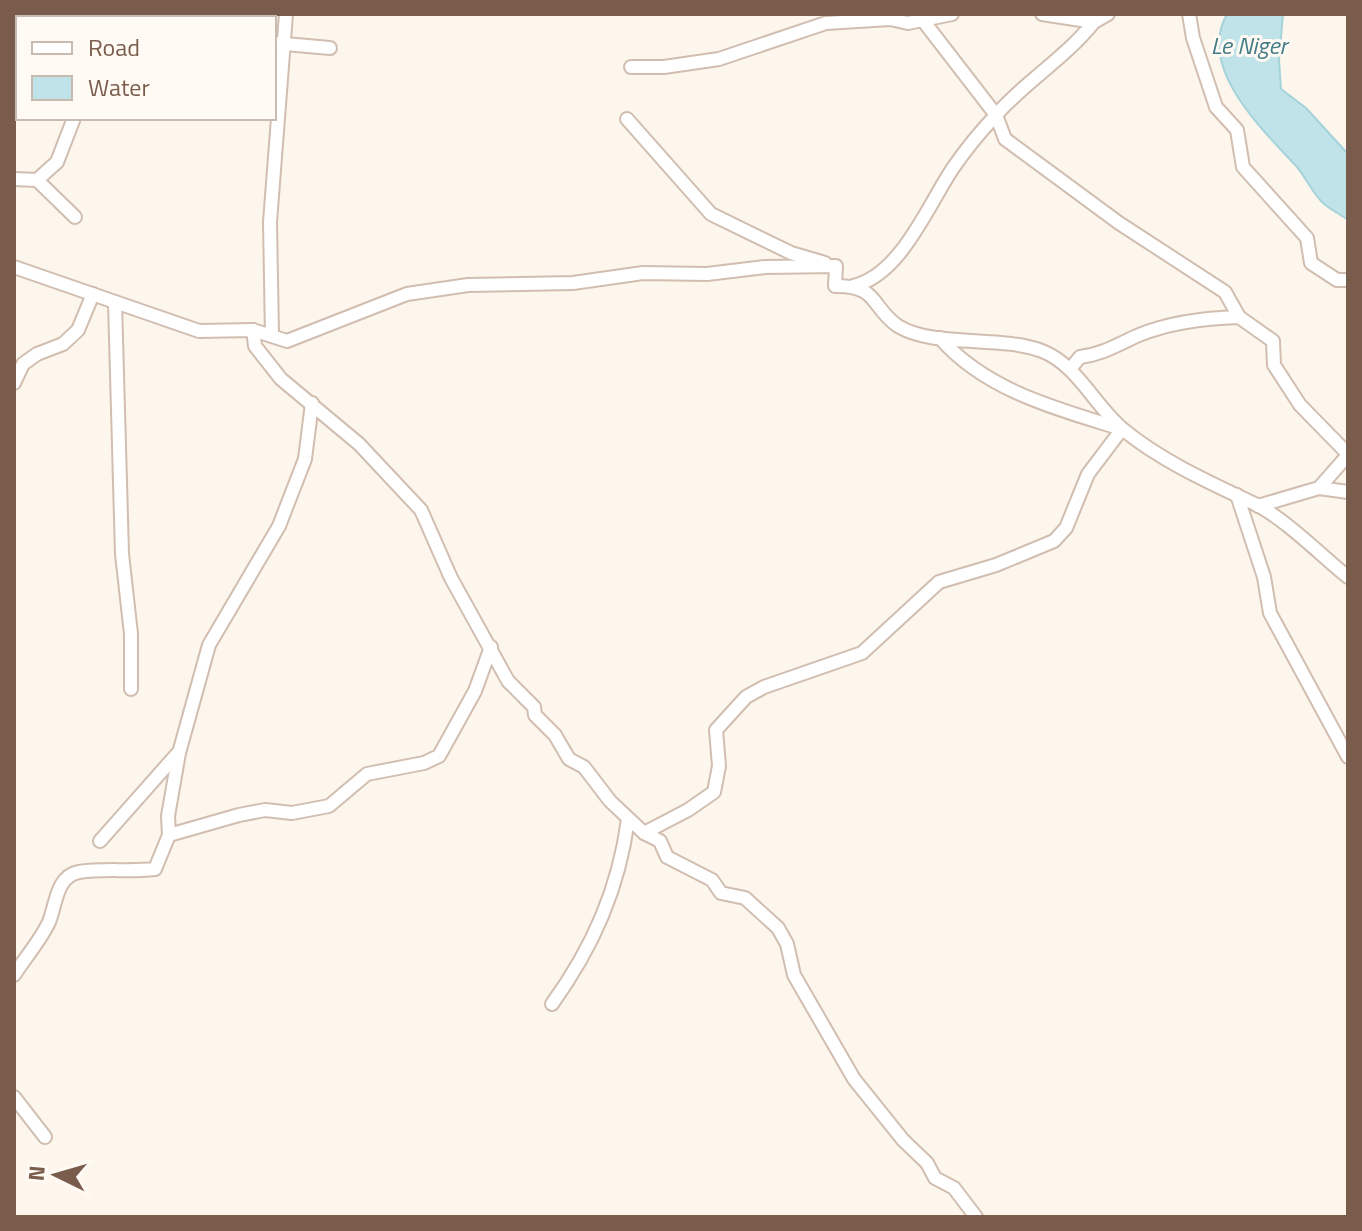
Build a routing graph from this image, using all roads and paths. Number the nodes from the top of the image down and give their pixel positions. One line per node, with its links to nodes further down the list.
1 (286, 14): 8 (street)
2 (952, 14): 6 (street)
3 (1042, 14): 7 (street)
4 (1108, 14): 7 (street)
5 (1189, 14): 21 (street)
6 (920, 17): 10 (street); 12 (street)
7 (1091, 18): 12 (street)
8 (279, 44): 9 (street); 11 (street)
9 (330, 48)
10 (631, 67)
11 (276, 103)
12 (996, 115): 22 (street); 25 (street)
13 (627, 119): 19 (street)
14 (73, 120): 17 (street)
15 (275, 120): 27 (street)
16 (14, 179): 17 (street)
17 (37, 180): 18 (street)
18 (75, 217)
19 (836, 266): 22 (street); 27 (street)
20 (14, 267): 23 (street)
21 (1348, 280)
22 (853, 286): 28 (street)
23 (93, 294): 24 (street); 30 (street)
24 (115, 302): 26 (street); 40 (street)
25 (1239, 317): 29 (street); 33 (street)
26 (253, 330): 27 (street); 31 (street)
27 (272, 336)
28 (940, 338): 29 (street); 32 (street)
29 (1070, 369): 32 (street)
30 (14, 383)
31 (312, 403): 39 (street); 41 (street)
32 (1122, 429): 36 (street); 44 (street)
33 (1348, 454): 34 (street)
34 (1319, 488): 35 (street); 37 (street)
35 (1348, 492)
36 (1237, 495): 37 (street); 42 (street)
37 (1258, 506): 38 (street)
38 (1348, 577)
39 (491, 647): 43 (street); 45 (street)
40 (131, 689)
41 (179, 753): 45 (street); 46 (street)
42 (1348, 757)
43 (628, 819): 44 (street); 48 (street)
44 (644, 833): 51 (street)
45 (169, 835): 47 (street)
46 (100, 841)
47 (14, 975)
48 (552, 1004)
49 (14, 1097): 50 (street)
50 (45, 1137)
51 (976, 1217)

